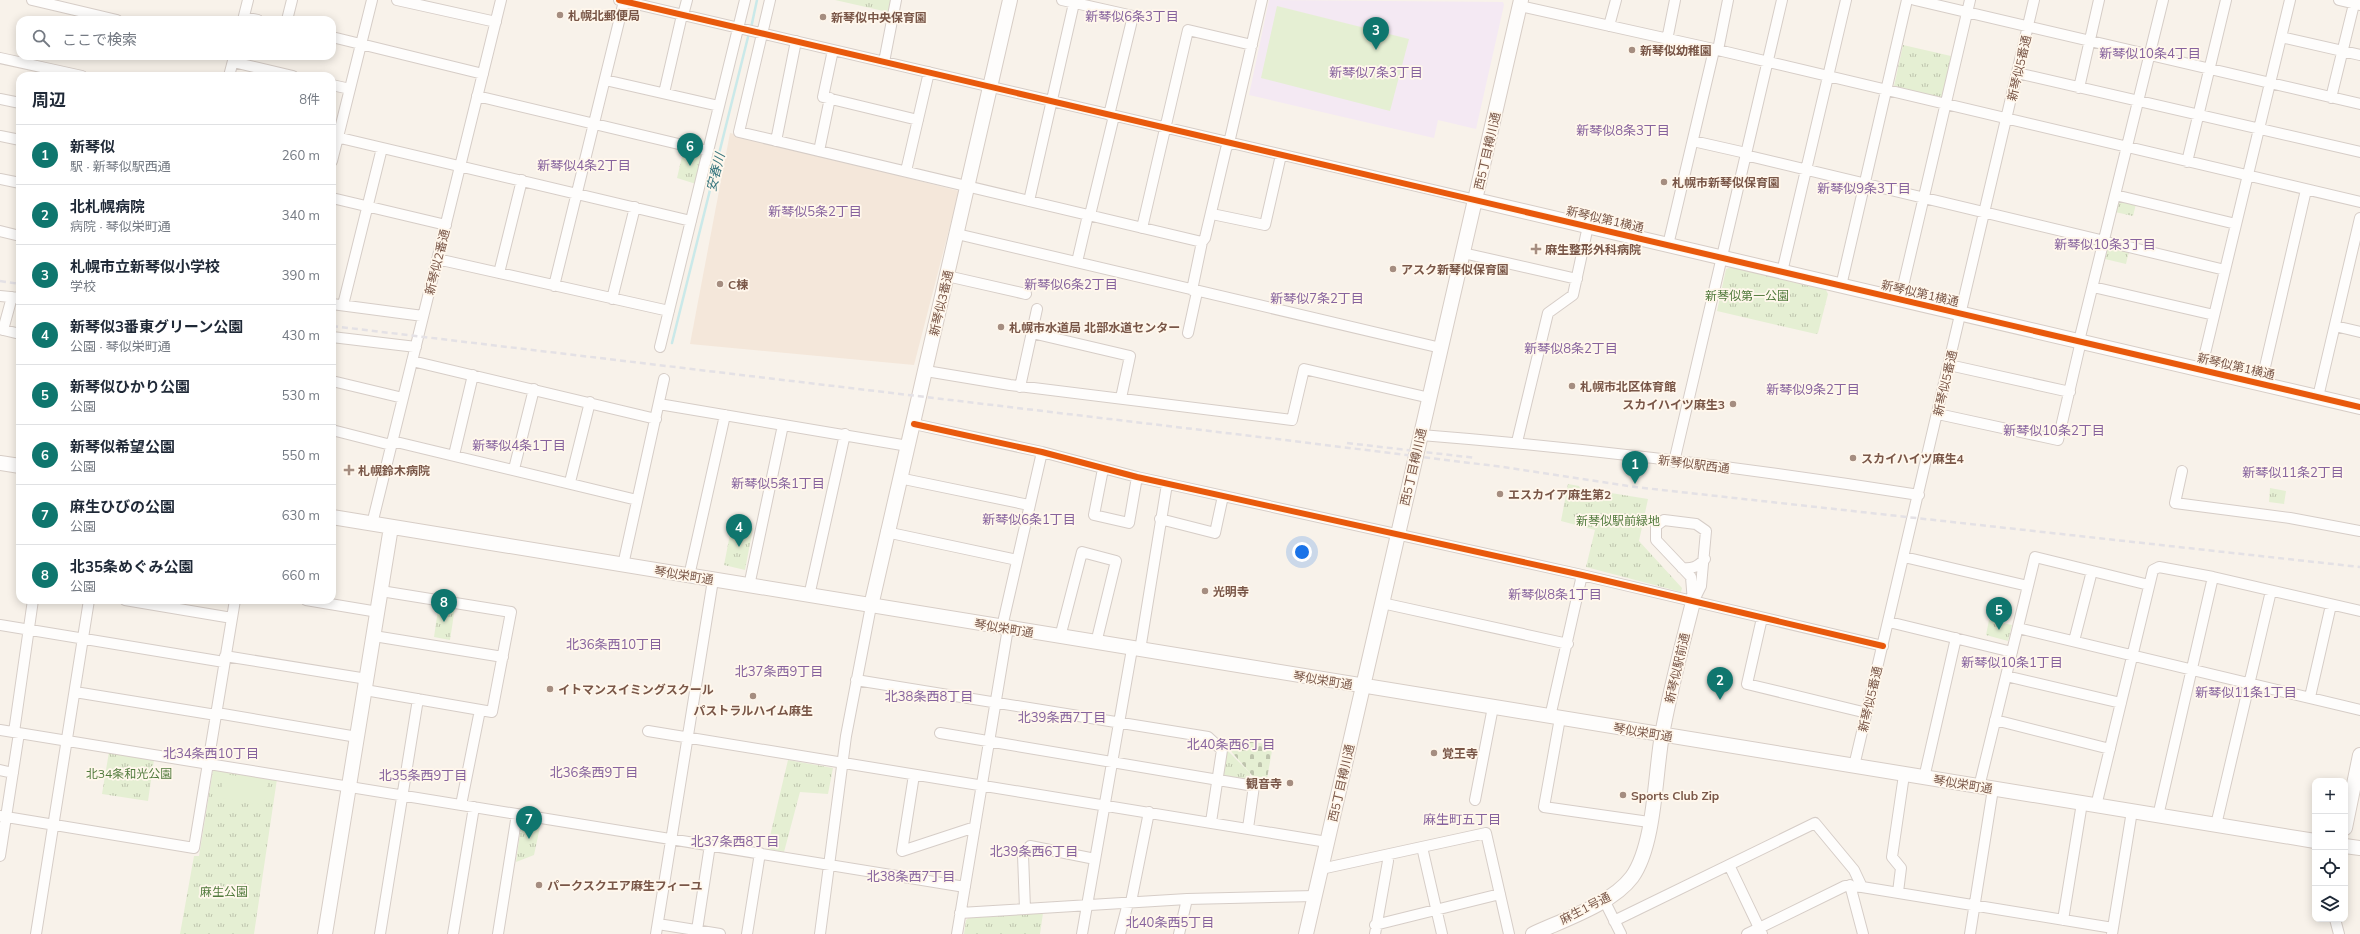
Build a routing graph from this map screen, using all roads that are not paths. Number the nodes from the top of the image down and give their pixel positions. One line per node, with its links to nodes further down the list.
1 (32, 0): 34 (street)
2 (248, 0): 35 (street)
3 (292, 0): 36 (street)
4 (372, 0): 47 (street)
5 (397, 0): 37 (street)
6 (501, 0): 37 (street, 新琴似2番通)
7 (687, 0): 33 (street)
8 (745, 0): 40 (street)
9 (770, 0): 41 (street)
10 (896, 0): 57 (street)
11 (1010, 0): 70 (main road, 新琴似3番通)
12 (1062, 0): 29 (street)
13 (1262, 0): 48 (street)
14 (1616, 0): 38 (street)
15 (1676, 0): 44 (street)
16 (1728, 0): 50 (street)
17 (1782, 0): 58 (street)
18 (1846, 0): 66 (street)
19 (1907, 0): 73 (street)
20 (1915, 0): 32 (street)
21 (1970, 0): 32 (street)
22 (2034, 0): 39 (street, 新琴似5番通)
23 (2099, 0): 46 (street)
24 (2163, 0): 52 (street)
25 (2226, 0): 59 (street)
26 (2290, 0): 42 (street)
27 (2339, 0): 31 (street)
28 (624, 1): 33 (street); 67 (street)
29 (1074, 3): 80 (street); 86 (street)
30 (1521, 3): 38 (street); 121 (main road, 西5丁目樽川通)
31 (2357, 4): 51 (street)
32 (1967, 12): 39 (street); 83 (street)
33 (682, 15): 40 (street); 74 (street)
34 (100, 16)
35 (245, 16)
36 (288, 16)
37 (496, 22): 65 (street, 新琴似2番通)
38 (1609, 26): 44 (street)
39 (2028, 26): 46 (street); 64 (street, 新琴似5番通)
40 (741, 28): 41 (street); 84 (street)
41 (760, 33): 45 (street); 96 (street)
42 (2281, 37): 51 (street); 68 (street)
43 (336, 38): 47 (street)
44 (1667, 40): 50 (street)
45 (796, 41): 49 (street); 96 (street)
46 (2090, 41): 52 (street); 71 (street)
47 (361, 44): 65 (street); 72 (street)
48 (1252, 45): 90 (street); 98 (street)
49 (833, 50): 57 (street); 76 (street)
50 (1716, 50): 58 (street); 97 (street)
51 (2343, 51): 53 (street); 77 (street)
52 (2149, 54): 59 (street); 79 (street)
53 (2360, 55)
54 (0, 58): 60 (street)
55 (234, 60): 61 (street)
56 (237, 60): 62 (street)
57 (884, 62): 63 (street)
58 (1767, 62): 66 (street); 104 (street)
59 (2209, 68): 68 (street); 85 (street)
60 (64, 72)
61 (230, 72)
62 (279, 72)
63 (929, 72): 70 (street); 87 (street)
64 (2017, 73): 71 (street); 88 (street, 新琴似5番通)
65 (483, 74): 75 (street, 新琴似2番通)
66 (1828, 77): 73 (street); 108 (street)
67 (605, 80): 74 (street); 89 (street)
68 (2271, 83): 77 (street); 91 (street)
69 (336, 86): 72 (street)
70 (991, 87): 80 (street); 115 (main road, 新琴似3番通)
71 (2079, 88): 79 (street)
72 (350, 89): 92 (street)
73 (1886, 91): 83 (street); 114 (street)
74 (664, 93): 84 (street)
75 (477, 96): 89 (street); 107 (street, 新琴似2番通)
76 (830, 98): 87 (street); 102 (street)
77 (2331, 98): 82 (street)
78 (0, 99): 81 (street)
79 (2139, 100): 85 (street); 100 (street)
80 (1052, 101): 86 (street); 122 (street)
81 (16, 102)
82 (2360, 104)
83 (1945, 105): 88 (street); 120 (street)
84 (719, 106): 101 (street)
85 (2198, 114): 91 (street); 106 (street)
86 (1112, 115): 90 (street); 128 (street)
87 (918, 120): 109 (street)
88 (2006, 120): 100 (street); 127 (street, 新琴似5番通)
89 (594, 124): 101 (street); 117 (street)
90 (1166, 128): 98 (street); 134 (street)
91 (2260, 129): 103 (street); 110 (street)
92 (336, 134)
93 (0, 136): 95 (street)
94 (336, 137): 99 (street)
95 (16, 139)
96 (776, 141): 102 (street)
97 (1693, 141): 104 (street); 140 (street)
98 (1229, 143): 105 (street); 126 (street)
99 (382, 148): 107 (street); 124 (street)
100 (2127, 148): 106 (street); 118 (street)
101 (708, 151): 130 (street)
102 (819, 151): 109 (street)
103 (2360, 152)
104 (1746, 154): 108 (street); 142 (street)
105 (1281, 155): 121 (street); 126 (street)
106 (2187, 162): 110 (street)
107 (460, 167): 112 (street); 132 (street, 新琴似2番通)
108 (1807, 170): 114 (street); 146 (street)
109 (906, 171): 115 (street)
110 (2248, 176): 116 (street); 131 (street)
111 (0, 179): 113 (street)
112 (522, 180): 117 (street); 147 (street)
113 (16, 183)
114 (1865, 184): 120 (street); 151 (street)
115 (968, 187): 122 (street); 136 (main road, 新琴似3番通)
116 (2306, 190): 123 (street); 184 (street)
117 (577, 194): 125 (street); 150 (street)
118 (2115, 195): 131 (street); 138 (street)
119 (336, 199): 124 (street)
120 (1924, 199): 127 (street); 158 (street)
121 (1476, 200): 133 (main road, 新琴似第1横通); 141 (main road, 西5丁目樽川通)
122 (1029, 201): 128 (street)
123 (2360, 202)
124 (368, 206): 132 (street); 160 (street)
125 (635, 208): 130 (street); 157 (street)
126 (1212, 214): 139 (street)
127 (1984, 214): 138 (street); 163 (street, 新琴似5番通)
128 (1089, 215): 134 (street); 144 (street)
129 (2360, 218): 166 (street)
130 (691, 221): 162 (street)
131 (2236, 224): 145 (street)
132 (446, 225): 143 (street, 新琴似2番通)
133 (1588, 226): 140 (main road, 新琴似第1横通); 149 (street)
134 (1142, 228): 139 (street)
135 (0, 231): 137 (street)
136 (957, 234): 144 (street); 148 (main road, 新琴似3番通)
137 (16, 235)
138 (2104, 241): 145 (street); 152 (street)
139 (1202, 242): 153 (street)
140 (1668, 245): 142 (main road, 新琴似第1横通)
141 (1463, 253): 149 (street); 176 (main road, 西5丁目樽川通)
142 (1722, 258): 146 (main road, 新琴似第1横通); 208 (street)
143 (437, 259): 147 (street); 165 (street, 新琴似2番通)
144 (1077, 262): 153 (street)
145 (2225, 270): 164 (street)
146 (1782, 272): 151 (main road, 新琴似第1横通)
147 (499, 273): 150 (street)
148 (947, 276): 154 (street); 180 (main road, 新琴似3番通)
149 (1577, 279): 203 (street)
150 (554, 286): 157 (street)
151 (1841, 286): 158 (main road, 新琴似第1横通)
152 (2093, 287): 164 (street); 173 (street)
153 (1195, 291): 171 (street); 176 (street)
154 (1026, 294)
155 (0, 296): 156 (street)
156 (16, 298): 167 (street)
157 (612, 299): 162 (street)
158 (1900, 300): 163 (main road, 新琴似第1横通)
159 (336, 304): 160 (street)
160 (343, 305): 165 (street)
161 (1037, 309): 170 (street)
162 (669, 311): 175 (street)
163 (1961, 314): 173 (main road, 新琴似第1横通); 178 (street, 新琴似5番通)
164 (2214, 315): 179 (street)
165 (423, 316): 174 (street, 新琴似2番通)
166 (2336, 326): 168 (street); 188 (street)
167 (2, 330): 169 (street)
168 (2360, 332)
169 (16, 333)
170 (1032, 333): 185 (street); 190 (street)
171 (1188, 333)
172 (336, 337): 174 (street)
173 (2080, 341): 179 (main road, 新琴似第1横通); 187 (street)
174 (416, 347): 177 (street, 新琴似2番通)
175 (660, 347)
176 (1441, 348): 191 (main road, 西5丁目樽川通)
177 (412, 361): 181 (street); 189 (street, 新琴似2番通)
178 (1949, 365): 187 (street); 195 (street, 新琴似5番通)
179 (2201, 370): 184 (main road, 新琴似第1横通)
180 (926, 371): 185 (street); 198 (main road, 新琴似3番通)
181 (473, 375): 186 (street); 207 (street)
182 (664, 379): 193 (street)
183 (336, 382): 189 (street)
184 (2261, 384): 188 (main road, 新琴似第1横通)
185 (1020, 387): 190 (street)
186 (534, 389): 192 (street); 211 (street)
187 (2070, 392): 195 (street)
188 (2318, 397): 194 (main road, 新琴似第1横通)
189 (403, 398): 204 (street, 新琴似2番通)
190 (1121, 398): 191 (street)
191 (1430, 398): 202 (main road, 西5丁目樽川通)
192 (590, 402): 197 (street); 216 (street)
193 (659, 404): 196 (street); 197 (street)
194 (2360, 407)
195 (1938, 414): 218 (street, 新琴似5番通)
196 (725, 415): 199 (street); 236 (street)
197 (656, 419): 220 (street)
198 (914, 424): 205 (main road, 新琴似3番通); 206 (street)
199 (783, 425): 201 (street); 240 (street)
200 (336, 431): 204 (street)
201 (845, 434): 205 (street); 244 (street)
202 (1421, 435): 203 (street, 新琴似駅西通); 228 (main road, 西5丁目樽川通)
203 (1517, 442): 208 (street, 新琴似駅西通)
204 (392, 444): 207 (street); 224 (street, 新琴似2番通)
205 (908, 446): 215 (main road, 新琴似3番通)
206 (1042, 452): 212 (street); 221 (street)
207 (454, 455): 211 (street)
208 (1674, 462): 218 (street, 新琴似駅西通)
209 (0, 466): 210 (main road)
210 (16, 466)
211 (514, 469): 216 (street)
212 (1103, 469): 214 (street); 214 (street)
213 (2182, 471): 227 (street)
214 (1138, 477): 217 (street)
215 (899, 478): 221 (street); 226 (main road, 新琴似3番通)
216 (570, 482): 220 (street)
217 (1167, 484): 219 (street); 223 (street)
218 (1919, 495): 229 (street, 新琴似5番通)
219 (1224, 496): 223 (street); 228 (street)
220 (637, 500): 232 (street)
221 (1029, 505): 231 (street)
222 (336, 518): 224 (main road, 琴似栄町通)
223 (1160, 519): 271 (street)
224 (372, 524): 225 (main road, 琴似栄町通)
225 (391, 527): 232 (main road, 琴似栄町通); 243 (main road)
226 (886, 532): 231 (street); 253 (main road, 新琴似3番通)
227 (2360, 532)
228 (1398, 533): 235 (street); 246 (main road, 西5丁目樽川通)
229 (1904, 556): 241 (street); 258 (street, 新琴似5番通)
230 (1705, 559): 233 (street); 233 (street); 245 (street)
231 (1017, 560): 260 (street)
232 (623, 565): 236 (main road, 琴似栄町通)
233 (1682, 568): 245 (street)
234 (2092, 571): 239 (street); 241 (street); 267 (street)
235 (1582, 575): 245 (street); 269 (street)
236 (689, 576): 238 (main road, 琴似栄町通)
237 (2213, 577): 239 (street); 242 (street); 276 (street)
238 (713, 580): 240 (main road, 琴似栄町通); 301 (street)
239 (2149, 585): 273 (street)
240 (749, 586): 244 (main road, 琴似栄町通)
241 (2028, 586): 261 (street)
242 (2271, 591): 252 (street); 279 (street)
243 (381, 592): 255 (main road); 274 (street)
244 (809, 596): 253 (main road, 琴似栄町通)
245 (1693, 602): 257 (street); 299 (main road, 新琴似駅前通)
246 (1382, 603): 269 (street); 281 (main road, 西5丁目樽川通)
247 (32, 604): 262 (street)
248 (89, 604): 266 (street)
249 (149, 604): 256 (street)
250 (234, 604): 256 (street)
251 (330, 604): 255 (street)
252 (2331, 605): 254 (street); 283 (street)
253 (871, 606): 260 (main road, 琴似栄町通); 278 (street)
254 (2360, 611)
255 (378, 612): 263 (main road)
256 (232, 618): 275 (street)
257 (1762, 618): 270 (street); 290 (street)
258 (1889, 622): 265 (street); 270 (street, 新琴似5番通)
259 (0, 625): 262 (street)
260 (1005, 628): 264 (main road, 琴似栄町通); 285 (street)
261 (2018, 628): 267 (street); 272 (street)
262 (28, 630): 266 (street); 297 (street)
263 (374, 636): 274 (street); 280 (main road)
264 (1060, 637): 268 (main road, 琴似栄町通); 268 (street)
265 (1956, 638): 272 (street); 314 (street)
266 (83, 639): 275 (street); 282 (street)
267 (2074, 641): 273 (street)
268 (1096, 643): 271 (main road, 琴似栄町通)
269 (1568, 644): 292 (street)
270 (1883, 646): 290 (street, 新琴似5番通)
271 (1136, 650): 281 (main road, 琴似栄町通); 294 (street)
272 (2012, 652): 277 (street)
273 (2132, 656): 276 (street); 286 (street)
274 (503, 657): 288 (street)
275 (225, 659): 280 (street); 291 (street)
276 (2191, 670): 279 (street); 330 (street)
277 (2006, 676): 286 (street); 293 (street)
278 (856, 680): 285 (street); 307 (street)
279 (2251, 683): 283 (street); 336 (street)
280 (366, 685): 284 (street); 300 (main road)
281 (1363, 686): 287 (main road, 琴似栄町通); 341 (main road, 西5丁目樽川通)
282 (75, 692): 291 (street); 302 (street)
283 (2310, 697): 289 (street)
284 (418, 699): 288 (street); 320 (street)
285 (996, 702): 294 (street); 303 (street)
286 (2121, 703): 304 (street)
287 (1493, 707): 292 (main road, 琴似栄町通); 321 (street)
288 (480, 710): 323 (street)
289 (2360, 710)
290 (1867, 713): 309 (street, 新琴似5番通)
291 (216, 714): 300 (street); 308 (street)
292 (1555, 718): 299 (main road, 琴似栄町通); 334 (street)
293 (1995, 720): 304 (street); 319 (street)
294 (1119, 723): 306 (street); 315 (street)
295 (0, 730): 297 (street)
296 (648, 731): 301 (street)
297 (16, 732): 302 (street); 311 (street)
298 (940, 733): 303 (street)
299 (1662, 735): 309 (main road, 琴似栄町通); 334 (main road, 麻生1号通)
300 (357, 737): 317 (main road)
301 (688, 738): 307 (street); 339 (street)
302 (67, 740): 308 (street); 335 (street)
303 (989, 741): 306 (street); 318 (street)
304 (2110, 749): 325 (street)
305 (2360, 755): 316 (main road)
306 (1112, 762): 315 (street); 324 (street)
307 (842, 763): 313 (street); 350 (street)
308 (208, 764): 317 (street); 335 (street)
309 (1854, 766): 312 (main road, 琴似栄町通)
310 (0, 770): 311 (street)
311 (13, 772): 332 (street)
312 (1904, 774): 314 (main road, 琴似栄町通); 356 (street)
313 (914, 775): 318 (street); 337 (street)
314 (1924, 778): 319 (main road, 琴似栄町通)
315 (1218, 779): 333 (street); 338 (street)
316 (2357, 782): 331 (main road)
317 (349, 786): 320 (street); 376 (main road)
318 (982, 786): 324 (street); 337 (street)
319 (1986, 788): 322 (main road, 琴似栄町通); 363 (street)
320 (402, 794): 323 (street); 377 (street)
321 (1475, 800)
322 (2082, 803): 325 (main road, 琴似栄町通); 367 (street)
323 (461, 804): 326 (street)
324 (1104, 805): 327 (street); 349 (street)
325 (2096, 806): 328 (main road, 琴似栄町通)
326 (474, 807): 329 (street); 378 (street)
327 (1148, 812): 333 (street); 361 (street)
328 (2132, 812): 330 (main road, 琴似栄町通); 374 (street)
329 (517, 814): 339 (street); 379 (street)
330 (2158, 816): 336 (main road, 琴似栄町通)
331 (2348, 816)
332 (3, 817): 335 (street); 347 (street)
333 (1211, 822): 338 (street)
334 (1649, 822): 360 (main road, 麻生1号通)
335 (53, 825): 375 (street)
336 (2216, 825): 340 (main road, 琴似栄町通)
337 (975, 827): 354 (street)
338 (1248, 828): 341 (street)
339 (672, 838): 342 (street); 370 (street)
340 (2312, 841)
341 (1327, 842): 352 (main road, 西5丁目樽川通)
342 (710, 845): 346 (street); 372 (street)
343 (2348, 846): 345 (main road)
344 (1422, 847): 348 (street); 357 (street); 365 (street)
345 (2360, 848)
346 (760, 853): 350 (street); 381 (street)
347 (0, 855)
348 (1387, 855): 352 (street); 371 (street)
349 (1095, 859): 362 (street); 364 (street)
350 (829, 865): 354 (street); 382 (street)
351 (1729, 865): 355 (street); 368 (street); 373 (street)
352 (1321, 869): 358 (main road, 西5丁目樽川通)
353 (1850, 885): 355 (street); 373 (street); 393 (street)
354 (965, 887): 366 (street)
355 (1862, 887): 356 (street)
356 (1898, 892): 363 (street)
357 (1500, 894): 365 (street); 389 (street)
358 (1315, 896): 359 (street); 387 (main road, 西5丁目樽川通)
359 (1187, 899): 361 (street); 386 (street)
360 (1604, 900): 368 (street); 390 (main road, 麻生1号通)
361 (1129, 902): 362 (street); 385 (street)
362 (1087, 905): 364 (street); 384 (street)
363 (1973, 906): 367 (street); 394 (street)
364 (1025, 908): 366 (street)
365 (1437, 910): 371 (street); 388 (street)
366 (960, 913): 383 (street)
367 (2063, 920): 374 (street)
368 (1614, 921): 391 (street)
369 (2336, 922): 395 (street)
370 (657, 929): 372 (street)
371 (1375, 929)
372 (697, 930): 380 (street)
373 (1761, 931): 392 (street)
374 (2112, 931)
375 (36, 934)
376 (325, 934)
377 (380, 934)
378 (453, 934)
379 (498, 934)
380 (720, 934)
381 (748, 934)
382 (820, 934)
383 (957, 934)
384 (1082, 934)
385 (1120, 934)
386 (1179, 934)
387 (1306, 934)
388 (1442, 934)
389 (1509, 934)
390 (1533, 934)
391 (1620, 934)
392 (1747, 934)
393 (1863, 934)
394 (1970, 934)
395 (2339, 934)

